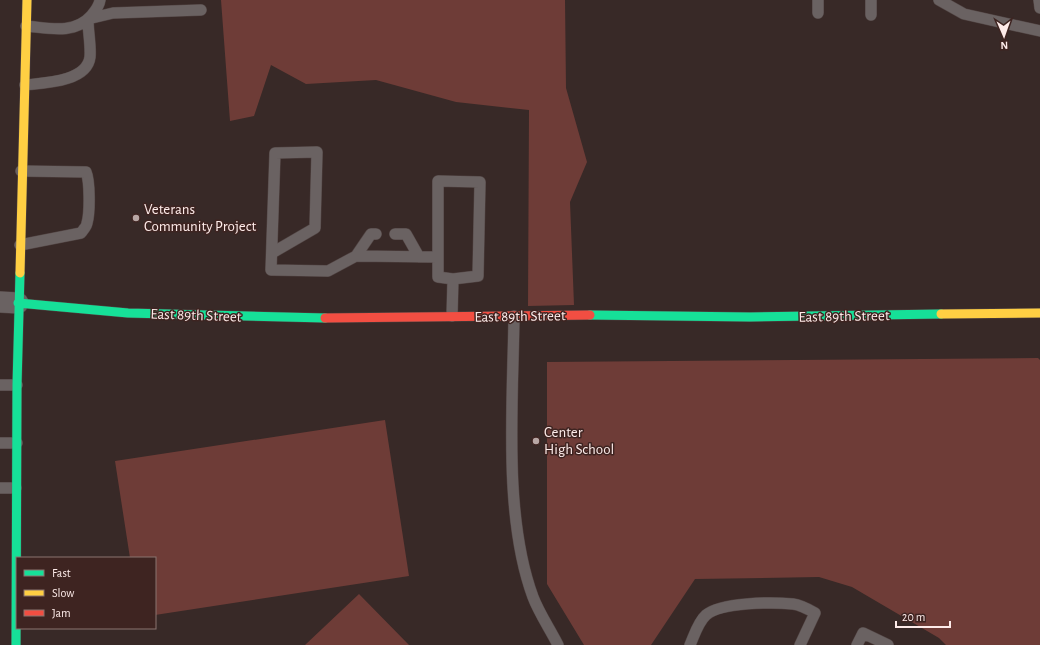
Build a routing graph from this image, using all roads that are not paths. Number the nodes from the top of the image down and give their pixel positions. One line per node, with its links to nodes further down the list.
1 (27, 0): 12 (street)
2 (100, 0): 11 (lane)
3 (818, 0): 9 (lane)
4 (871, 0): 10 (lane)
5 (939, 0): 13 (lane)
6 (1039, 0): 7 (lane)
7 (1040, 8)
8 (202, 10): 11 (lane)
9 (818, 13)
10 (871, 15)
11 (88, 19): 12 (lane); 14 (lane)
12 (26, 26): 14 (street)
13 (1040, 31)
14 (25, 85): 15 (street)
15 (21, 171): 18 (street); 18 (lane)
16 (376, 234): 20 (lane)
17 (396, 234): 21 (lane)
18 (20, 245): 24 (street)
19 (272, 253): 19 (lane); 20 (lane)
20 (356, 256): 21 (lane)
21 (419, 257): 22 (lane)
22 (438, 257): 23 (lane); 23 (lane)
23 (453, 279): 26 (lane)
24 (9, 302): 26 (street, East 89th Street); 29 (street)
25 (1040, 313): 27 (street, East 89th Street)
26 (452, 316): 27 (street, East 89th Street)
27 (514, 316): 35 (lane)
28 (0, 384): 29 (lane)
29 (17, 385): 31 (street)
30 (0, 443): 31 (lane)
31 (17, 443): 33 (street)
32 (0, 488): 33 (lane)
33 (16, 488): 34 (street)
34 (16, 645)
35 (558, 645)
36 (690, 645): 37 (lane)
37 (800, 645)
38 (857, 645): 39 (lane)
39 (888, 645)

